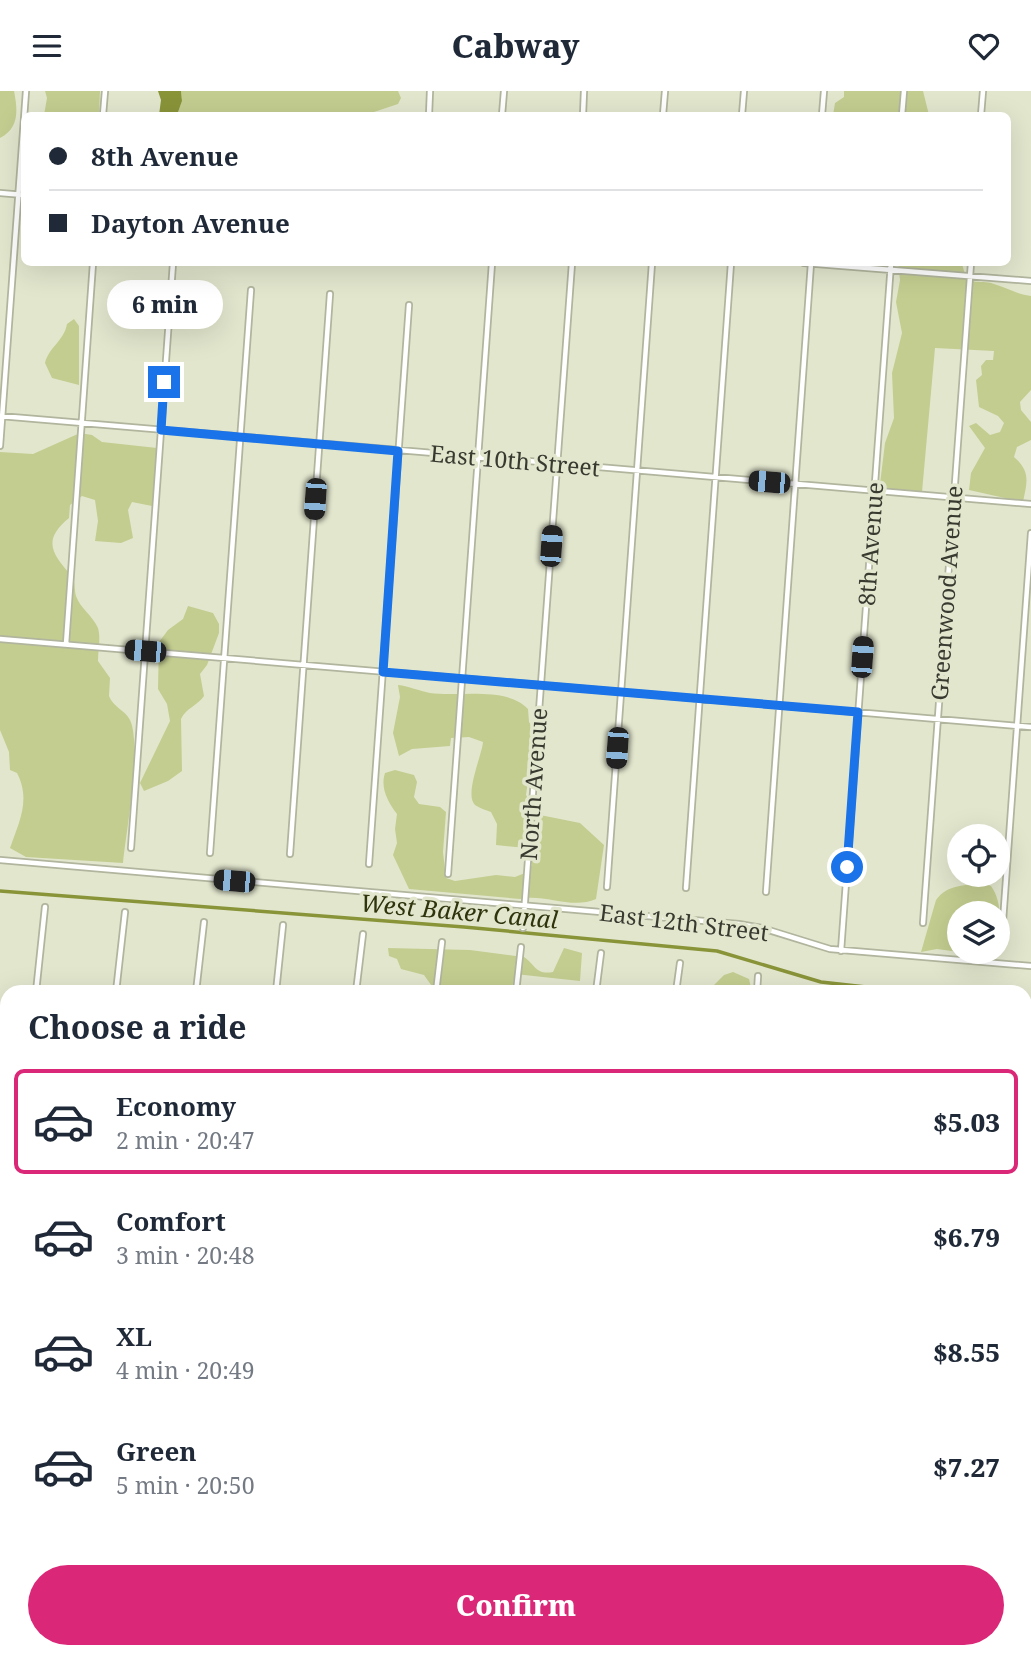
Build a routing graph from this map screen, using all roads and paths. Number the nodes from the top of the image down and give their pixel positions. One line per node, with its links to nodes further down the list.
1 (26, 91): 11 (street)
2 (104, 91): 12 (street)
3 (430, 91): 13 (street)
4 (504, 91): 14 (street)
5 (584, 91): 15 (street)
6 (665, 91): 16 (street)
7 (744, 91): 17 (street)
8 (824, 91): 18 (street)
9 (904, 91): 19 (street)
10 (983, 91): 20 (street)
11 (25, 112)
12 (103, 112)
13 (429, 112)
14 (502, 112)
15 (583, 112)
16 (663, 112)
17 (742, 112)
18 (822, 112)
19 (902, 112)
20 (981, 112)
21 (0, 193): 22 (street)
22 (21, 195): 39 (street)
23 (93, 266): 40 (street)
24 (173, 266): 41 (street)
25 (492, 266): 46 (street)
26 (572, 266): 47 (street, North Avenue)
27 (652, 266): 48 (street)
28 (732, 266): 49 (street)
29 (811, 266): 50 (street)
30 (845, 266): 33 (street)
31 (891, 266): 33 (street, 8th Avenue)
32 (971, 266): 34 (street, Greenwood Avenue)
33 (890, 270): 34 (street); 51 (street, 8th Avenue)
34 (970, 276): 35 (street); 52 (street, Greenwood Avenue)
35 (1031, 281)
36 (251, 290): 42 (street)
37 (330, 294): 43 (street)
38 (409, 305): 45 (street)
39 (1, 416): 40 (street, East 10th Street); 44 (street)
40 (81, 423): 41 (street, East 10th Street); 56 (street)
41 (161, 430): 42 (street, East 10th Street); 57 (street)
42 (240, 437): 43 (street, East 10th Street); 58 (street)
43 (319, 444): 45 (street, East 10th Street); 59 (street)
44 (0, 446)
45 (398, 451): 46 (street, East 10th Street); 60 (street)
46 (478, 458): 47 (street, East 10th Street); 61 (street)
47 (557, 465): 48 (street, East 10th Street); 62 (street, North Avenue)
48 (636, 471): 49 (street, East 10th Street); 63 (street)
49 (716, 478): 50 (street, East 10th Street); 64 (street)
50 (795, 484): 51 (street, East 10th Street); 65 (street)
51 (874, 491): 52 (street, East 10th Street); 66 (street, 8th Avenue)
52 (954, 498): 53 (street, East 10th Street); 67 (street, Greenwood Avenue)
53 (1031, 504)
54 (1031, 533): 68 (street)
55 (0, 639): 56 (street)
56 (66, 645): 57 (street)
57 (145, 651): 58 (street); 70 (street)
58 (224, 658): 59 (street); 71 (street)
59 (303, 665): 60 (street); 72 (street)
60 (383, 672): 61 (street); 74 (street)
61 (462, 679): 62 (street); 75 (street)
62 (541, 686): 63 (street); 80 (street, North Avenue)
63 (620, 692): 64 (street); 76 (street)
64 (699, 699): 65 (street); 77 (street)
65 (779, 706): 66 (street); 78 (street)
66 (858, 712): 67 (street); 90 (street, 8th Avenue)
67 (938, 719): 68 (street); 84 (street, Greenwood Avenue)
68 (1017, 726): 69 (street); 79 (street)
69 (1031, 727)
70 (131, 848)
71 (210, 853)
72 (290, 855)
73 (0, 860): 80 (street, East 12th Street)
74 (369, 864)
75 (448, 874)
76 (607, 887)
77 (686, 888)
78 (766, 892)
79 (1004, 901)
80 (526, 906): 86 (street, North Avenue); 90 (street, East 12th Street)
81 (45, 907): 95 (street)
82 (125, 912): 96 (street)
83 (204, 922): 97 (street)
84 (923, 923)
85 (283, 925): 98 (street)
86 (523, 928)
87 (363, 934): 99 (street)
88 (442, 942): 100 (street)
89 (521, 947): 101 (street)
90 (841, 951): 93 (street, East 12th Street)
91 (601, 953): 102 (street)
92 (680, 963): 103 (street)
93 (1031, 966)
94 (758, 976): 104 (street)
95 (37, 985)
96 (117, 985)
97 (197, 985)
98 (277, 985)
99 (357, 985)
100 (437, 985)
101 (517, 985)
102 (597, 985)
103 (677, 985)
104 (757, 985)

